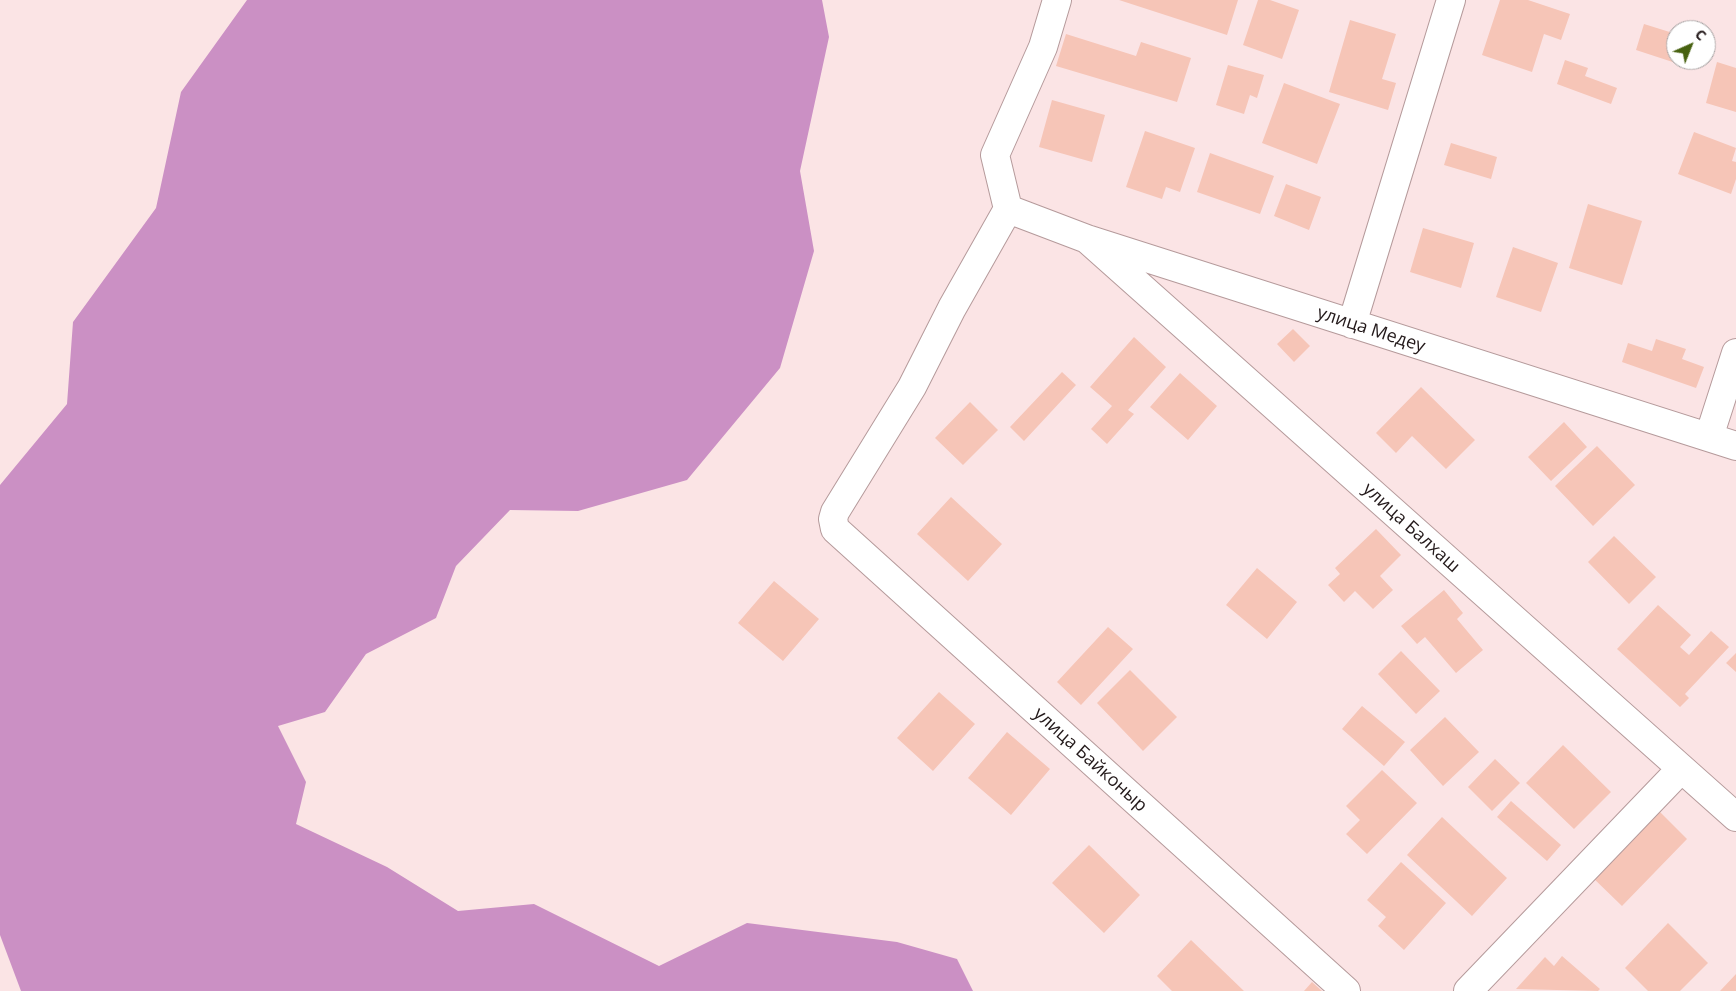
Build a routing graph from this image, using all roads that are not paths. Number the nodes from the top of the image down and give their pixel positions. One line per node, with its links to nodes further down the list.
1 (1057, 0): 3 (street)
2 (1451, 0): 5 (street)
3 (1008, 209): 4 (street, улица Медеу); 11 (street, улица Байконыр)
4 (1087, 239): 5 (street, улица Медеу); 9 (street, улица Балхаш)
5 (1352, 324): 7 (street, улица Медеу)
6 (1736, 352): 7 (street)
7 (1709, 437): 8 (street, улица Медеу)
8 (1736, 446)
9 (1681, 768): 10 (street, улица Балхаш); 12 (street)
10 (1736, 817)
11 (1346, 991)
12 (1468, 991)

